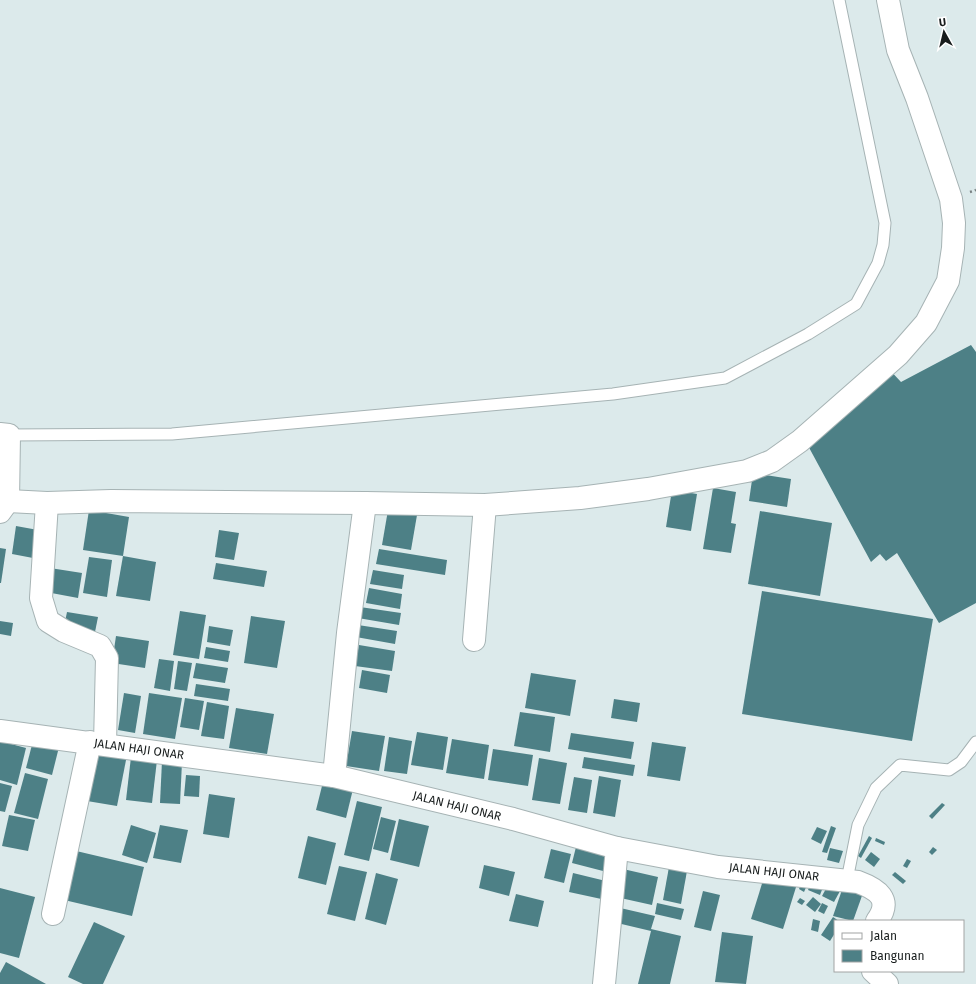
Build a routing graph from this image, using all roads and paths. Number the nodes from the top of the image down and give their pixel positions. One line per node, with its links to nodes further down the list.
1 (839, 0): 3 (lane)
2 (888, 0): 6 (street)
3 (5, 435): 7 (street)
4 (47, 503): 5 (street); 7 (street); 11 (street)
5 (365, 503): 6 (street); 12 (street)
6 (486, 505): 8 (street)
7 (4, 507)
8 (474, 640)
9 (0, 731): 11 (street, JALAN HAJI ONAR)
10 (976, 742): 14 (lane)
11 (97, 743): 12 (street, JALAN HAJI ONAR); 15 (street)
12 (334, 776): 13 (street, JALAN HAJI ONAR)
13 (617, 848): 14 (street, JALAN HAJI ONAR); 18 (street)
14 (847, 880): 16 (street, JALAN HAJI ONAR)
15 (54, 914)
16 (876, 920)
17 (874, 972): 19 (street)
18 (604, 984)
19 (887, 984)

